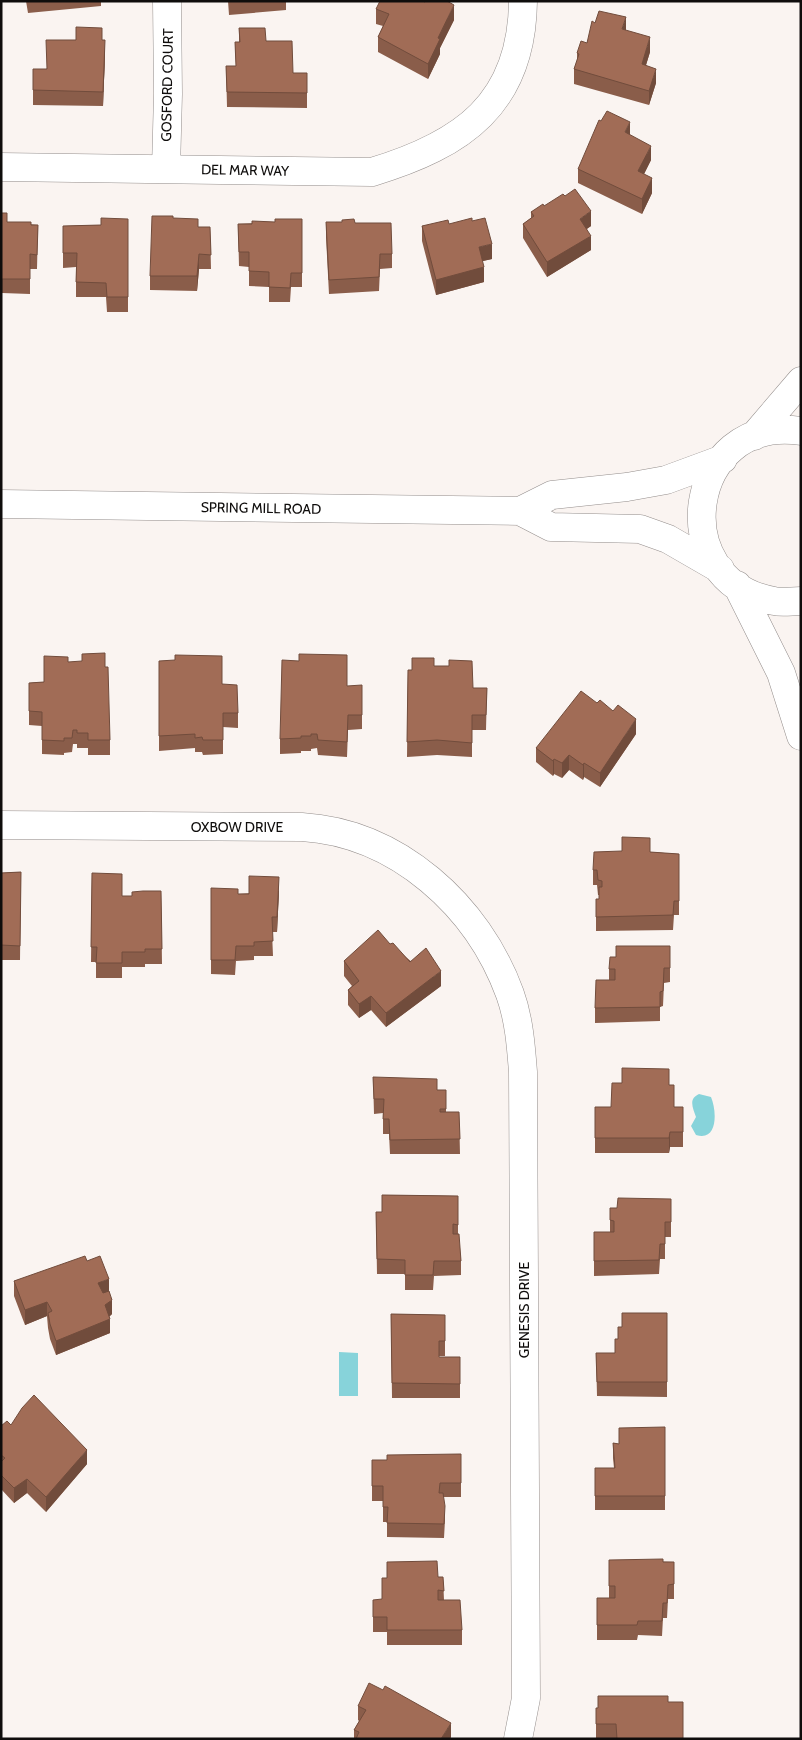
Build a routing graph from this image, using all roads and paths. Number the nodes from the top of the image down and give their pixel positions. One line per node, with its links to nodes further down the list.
1 (167, 1): 4 (street, GOSFORD COURT)
2 (523, 1): 4 (street, DEL MAR WAY)
3 (1, 167): 4 (street, DEL MAR WAY)
4 (166, 170)
5 (801, 381): 7 (street)
6 (801, 431): 7 (street)
7 (754, 436): 8 (street)
8 (723, 459): 10 (street, SPRING MILL ROAD); 11 (street)
9 (1, 504): 10 (street, SPRING MILL ROAD)
10 (520, 511): 11 (street, SPRING MILL ROAD)
11 (729, 577): 12 (street, SPRING MILL ROAD); 13 (street)
12 (801, 601)
13 (801, 736)
14 (1, 825): 15 (street, OXBOW DRIVE)
15 (453, 898): 16 (street, GENESIS DRIVE)
16 (518, 1739)

